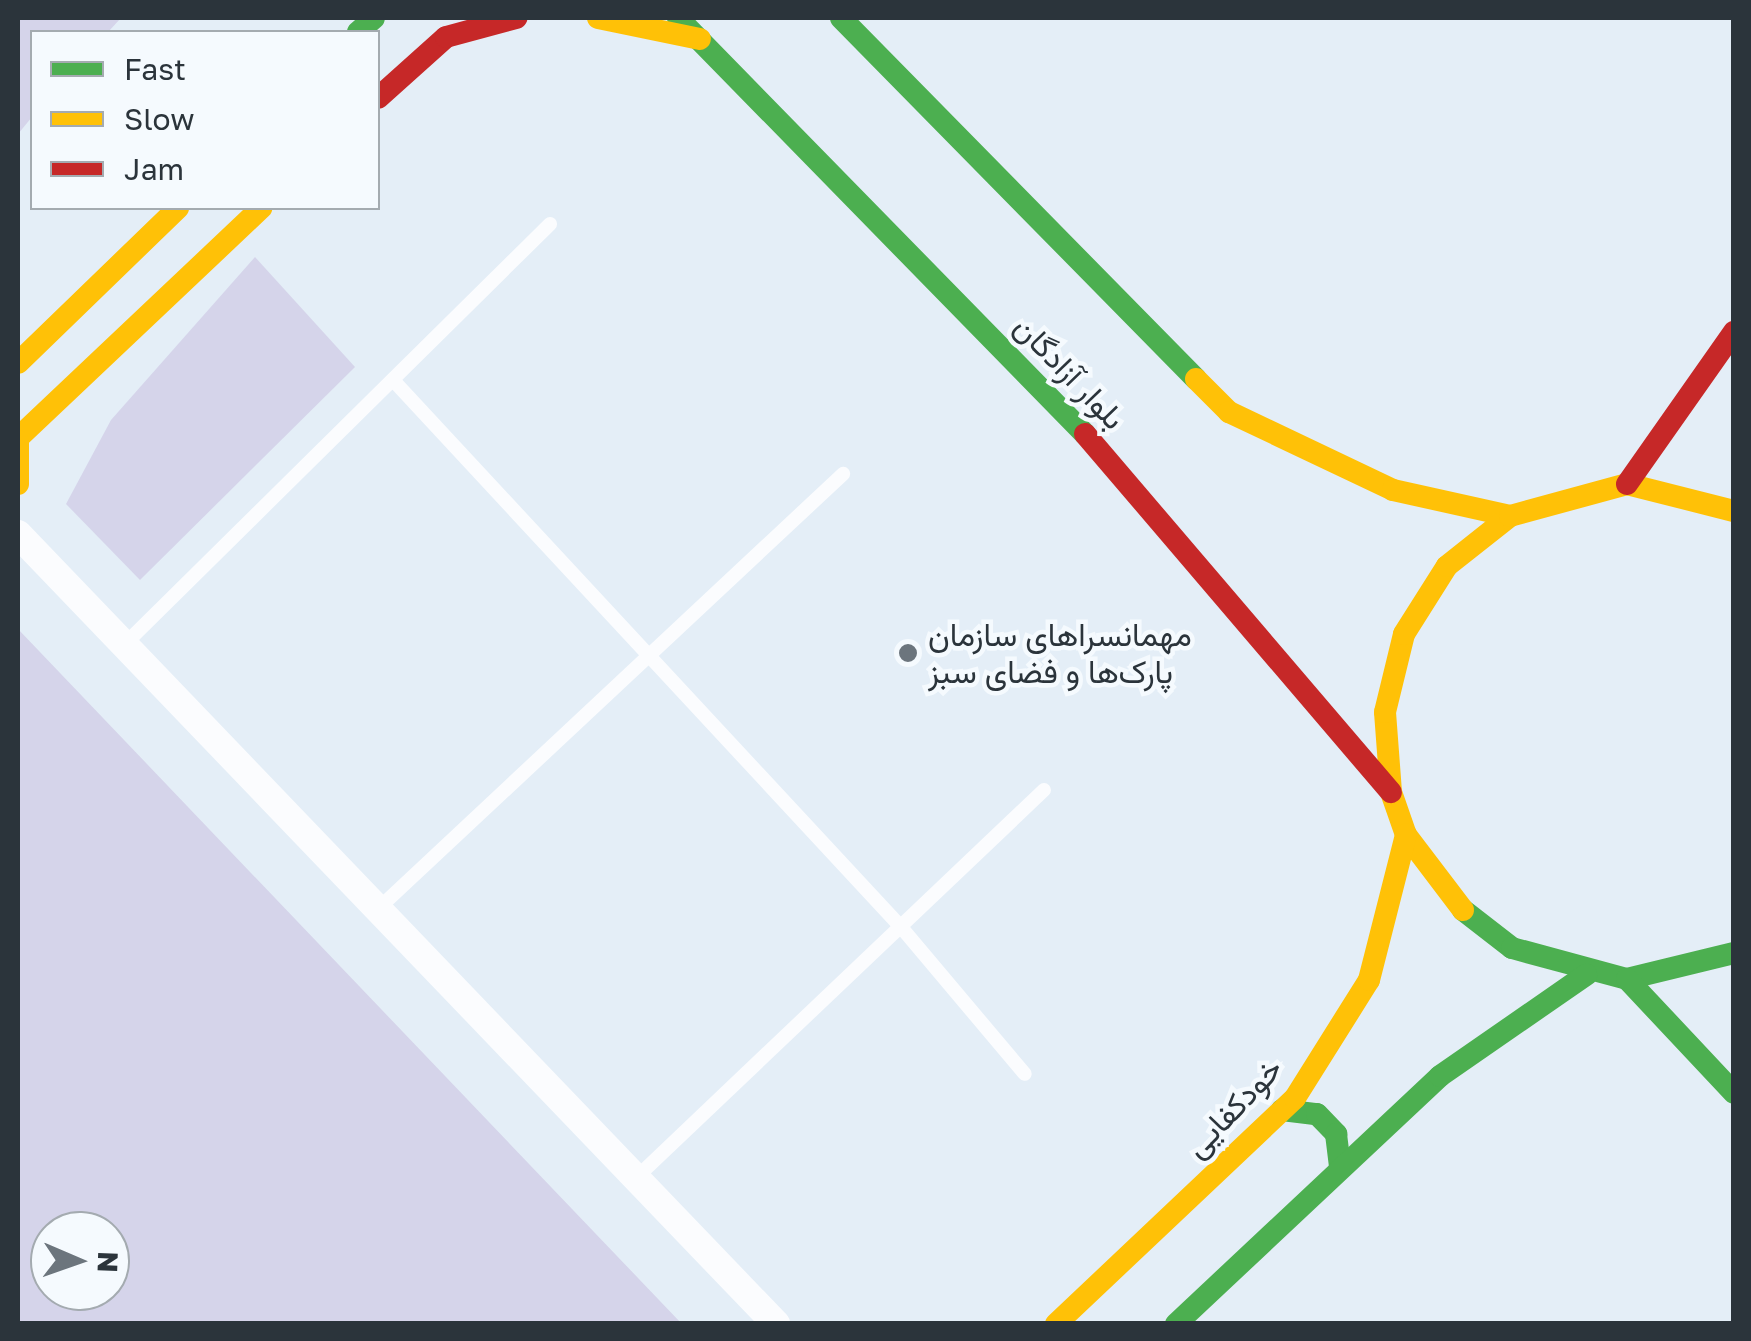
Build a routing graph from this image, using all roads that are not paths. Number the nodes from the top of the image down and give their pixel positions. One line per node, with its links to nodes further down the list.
1 (429, 18): 6 (main road)
2 (516, 18): 6 (main road)
3 (598, 18): 7 (main road)
4 (678, 18): 7 (main road, بلوار آزادگان)
5 (840, 18): 20 (main road)
6 (446, 37): 8 (main road)
7 (700, 39): 25 (main road, بلوار آزادگان)
8 (380, 96)
9 (176, 210): 13 (main road)
10 (259, 210): 15 (main road)
11 (550, 224): 14 (lane)
12 (1734, 332): 18 (main road)
13 (18, 363)
14 (393, 380): 22 (lane); 23 (lane)
15 (18, 439): 17 (main road)
16 (843, 474): 23 (lane)
17 (18, 484)
18 (1627, 484): 19 (main road); 20 (main road)
19 (1734, 511)
20 (1510, 516): 25 (main road)
21 (18, 534): 22 (street)
22 (124, 645): 27 (street)
23 (648, 657): 27 (lane); 28 (lane)
24 (1044, 790): 28 (lane)
25 (1391, 792): 26 (main road)
26 (1406, 835): 30 (main road); 34 (main road, خودکفایی)
27 (378, 909): 36 (street)
28 (901, 926): 32 (lane); 36 (lane)
29 (1734, 953): 31 (main road)
30 (1586, 974): 31 (main road); 35 (main road)
31 (1628, 978): 33 (main road)
32 (1024, 1074)
33 (1734, 1093)
34 (1282, 1110): 35 (main road); 38 (main road, خودکفایی)
35 (1340, 1168): 39 (main road)
36 (636, 1178): 37 (street)
37 (776, 1324)
38 (1056, 1324)
39 (1176, 1324)

